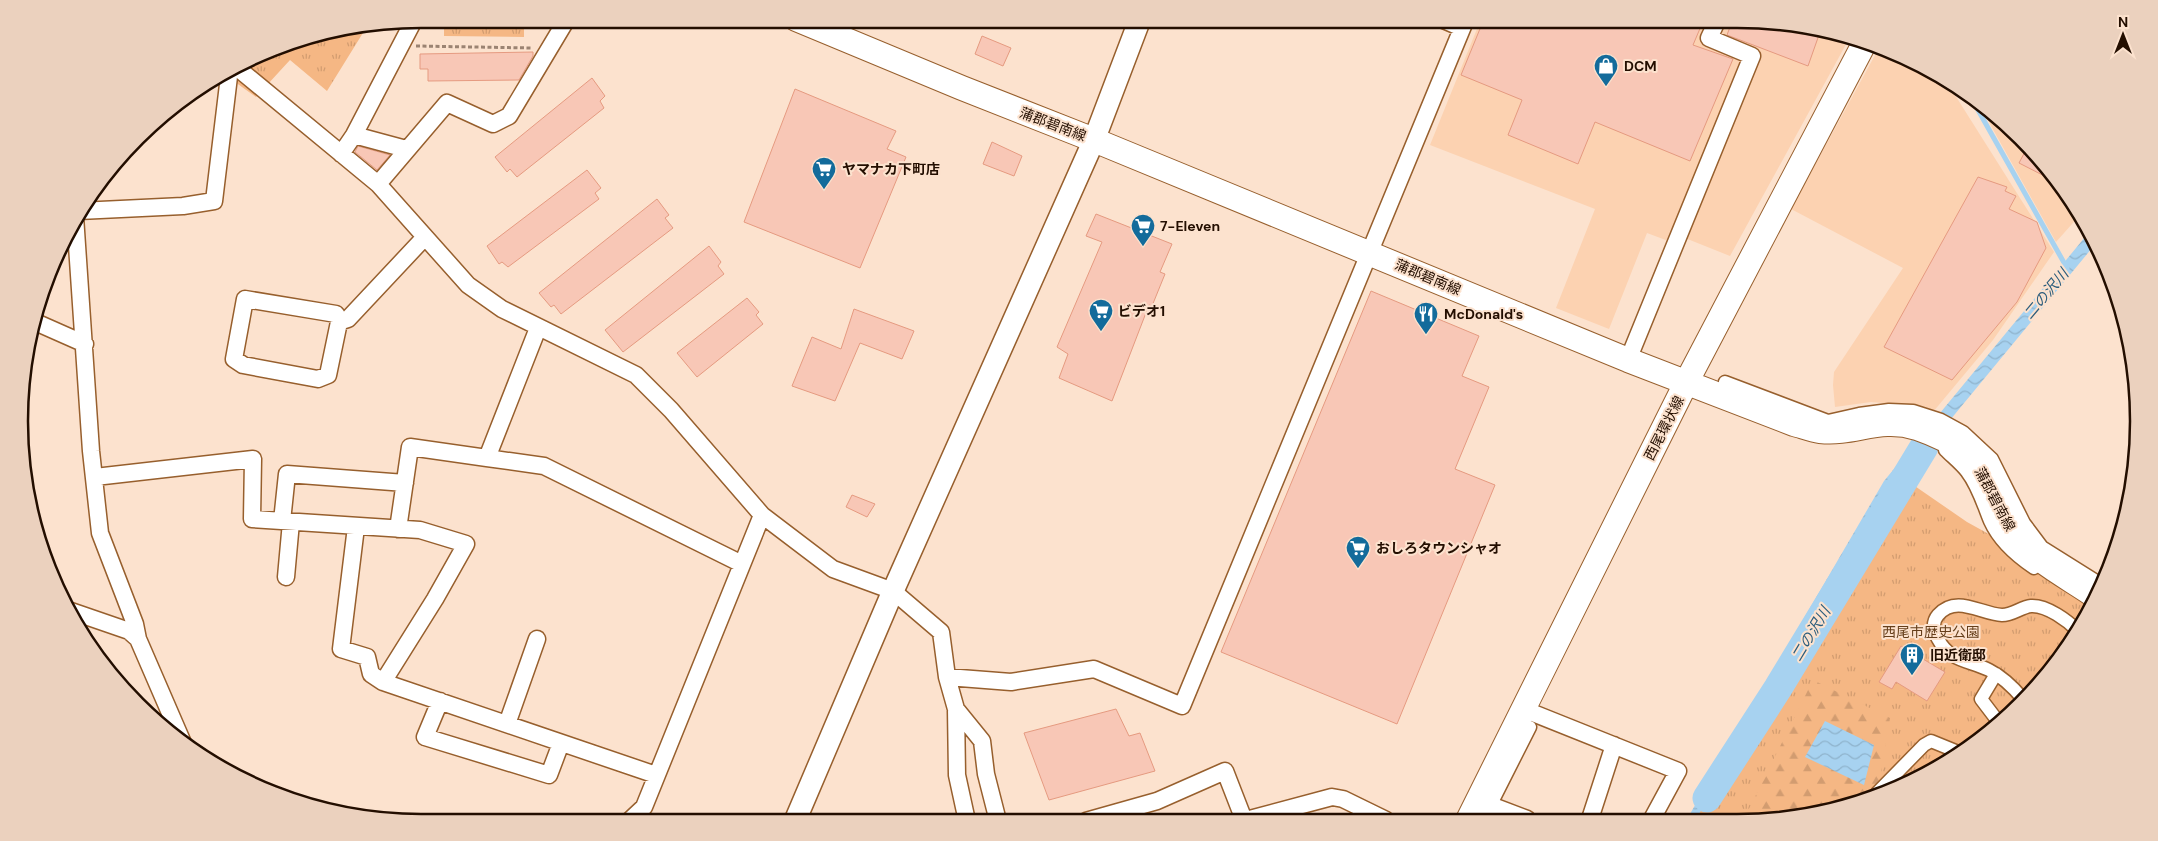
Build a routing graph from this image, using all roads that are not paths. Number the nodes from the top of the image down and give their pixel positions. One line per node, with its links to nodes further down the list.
1 (410, 28): 10 (street)
2 (561, 28): 12 (street)
3 (826, 28): 11 (main road, 蒲郡碧南線)
4 (1137, 28): 11 (street)
5 (1462, 28): 18 (street)
6 (1714, 28): 23 (street)
7 (1862, 47): 25 (main road, 西尾環状線)
8 (241, 71): 13 (street)
9 (229, 77): 15 (street)
10 (354, 135): 12 (street); 13 (street)
11 (1094, 140): 18 (main road, 蒲郡碧南線); 37 (street)
12 (406, 149): 14 (street)
13 (341, 154): 14 (street)
14 (378, 184): 17 (street)
15 (89, 211)
16 (76, 231): 22 (street)
17 (424, 238): 19 (street); 21 (street)
18 (1370, 253): 23 (main road, 蒲郡碧南線); 45 (street)
19 (341, 322): 19 (street)
20 (40, 324): 22 (street)
21 (538, 328): 27 (street); 30 (street)
22 (84, 344): 28 (street)
23 (1628, 360): 25 (main road, 蒲郡碧南線)
24 (1725, 382): 36 (street)
25 (1686, 383): 38 (main road, 蒲郡碧南線); 51 (main road, 西尾環状線)
26 (1945, 450): 39 (street)
27 (487, 458): 29 (street); 34 (street)
28 (94, 477): 31 (street); 42 (street)
29 (405, 483): 31 (street); 33 (street)
30 (762, 515): 34 (street); 37 (street)
31 (287, 522): 32 (street); 35 (street)
32 (356, 527): 33 (street); 46 (street)
33 (398, 529): 46 (street)
34 (742, 564): 57 (street)
35 (286, 577)
36 (2096, 581)
37 (893, 591): 45 (street); 61 (street)
38 (2090, 593)
39 (2086, 602)
40 (78, 614): 42 (street)
41 (2072, 627): 44 (street)
42 (138, 639): 53 (street)
43 (536, 639): 52 (street)
44 (1996, 674): 47 (street); 50 (street)
45 (947, 677): 49 (street)
46 (383, 682): 48 (street)
47 (2019, 694)
48 (440, 701): 52 (street); 54 (street)
49 (956, 709): 62 (street); 63 (street)
50 (1995, 717)
51 (1526, 718): 55 (street); 59 (main road, 西尾環状線)
52 (507, 724): 54 (street)
53 (177, 729)
54 (561, 743): 57 (street)
55 (1614, 745): 69 (street); 70 (street)
56 (1952, 750): 58 (street)
57 (656, 775): 60 (street)
58 (1883, 786)
59 (1480, 811): 68 (street)
60 (637, 814)
61 (798, 814)
62 (965, 814)
63 (996, 814)
64 (1124, 814): 65 (street)
65 (1242, 814)
66 (1268, 814): 67 (street)
67 (1374, 814)
68 (1496, 814)
69 (1592, 814)
70 (1655, 814)

